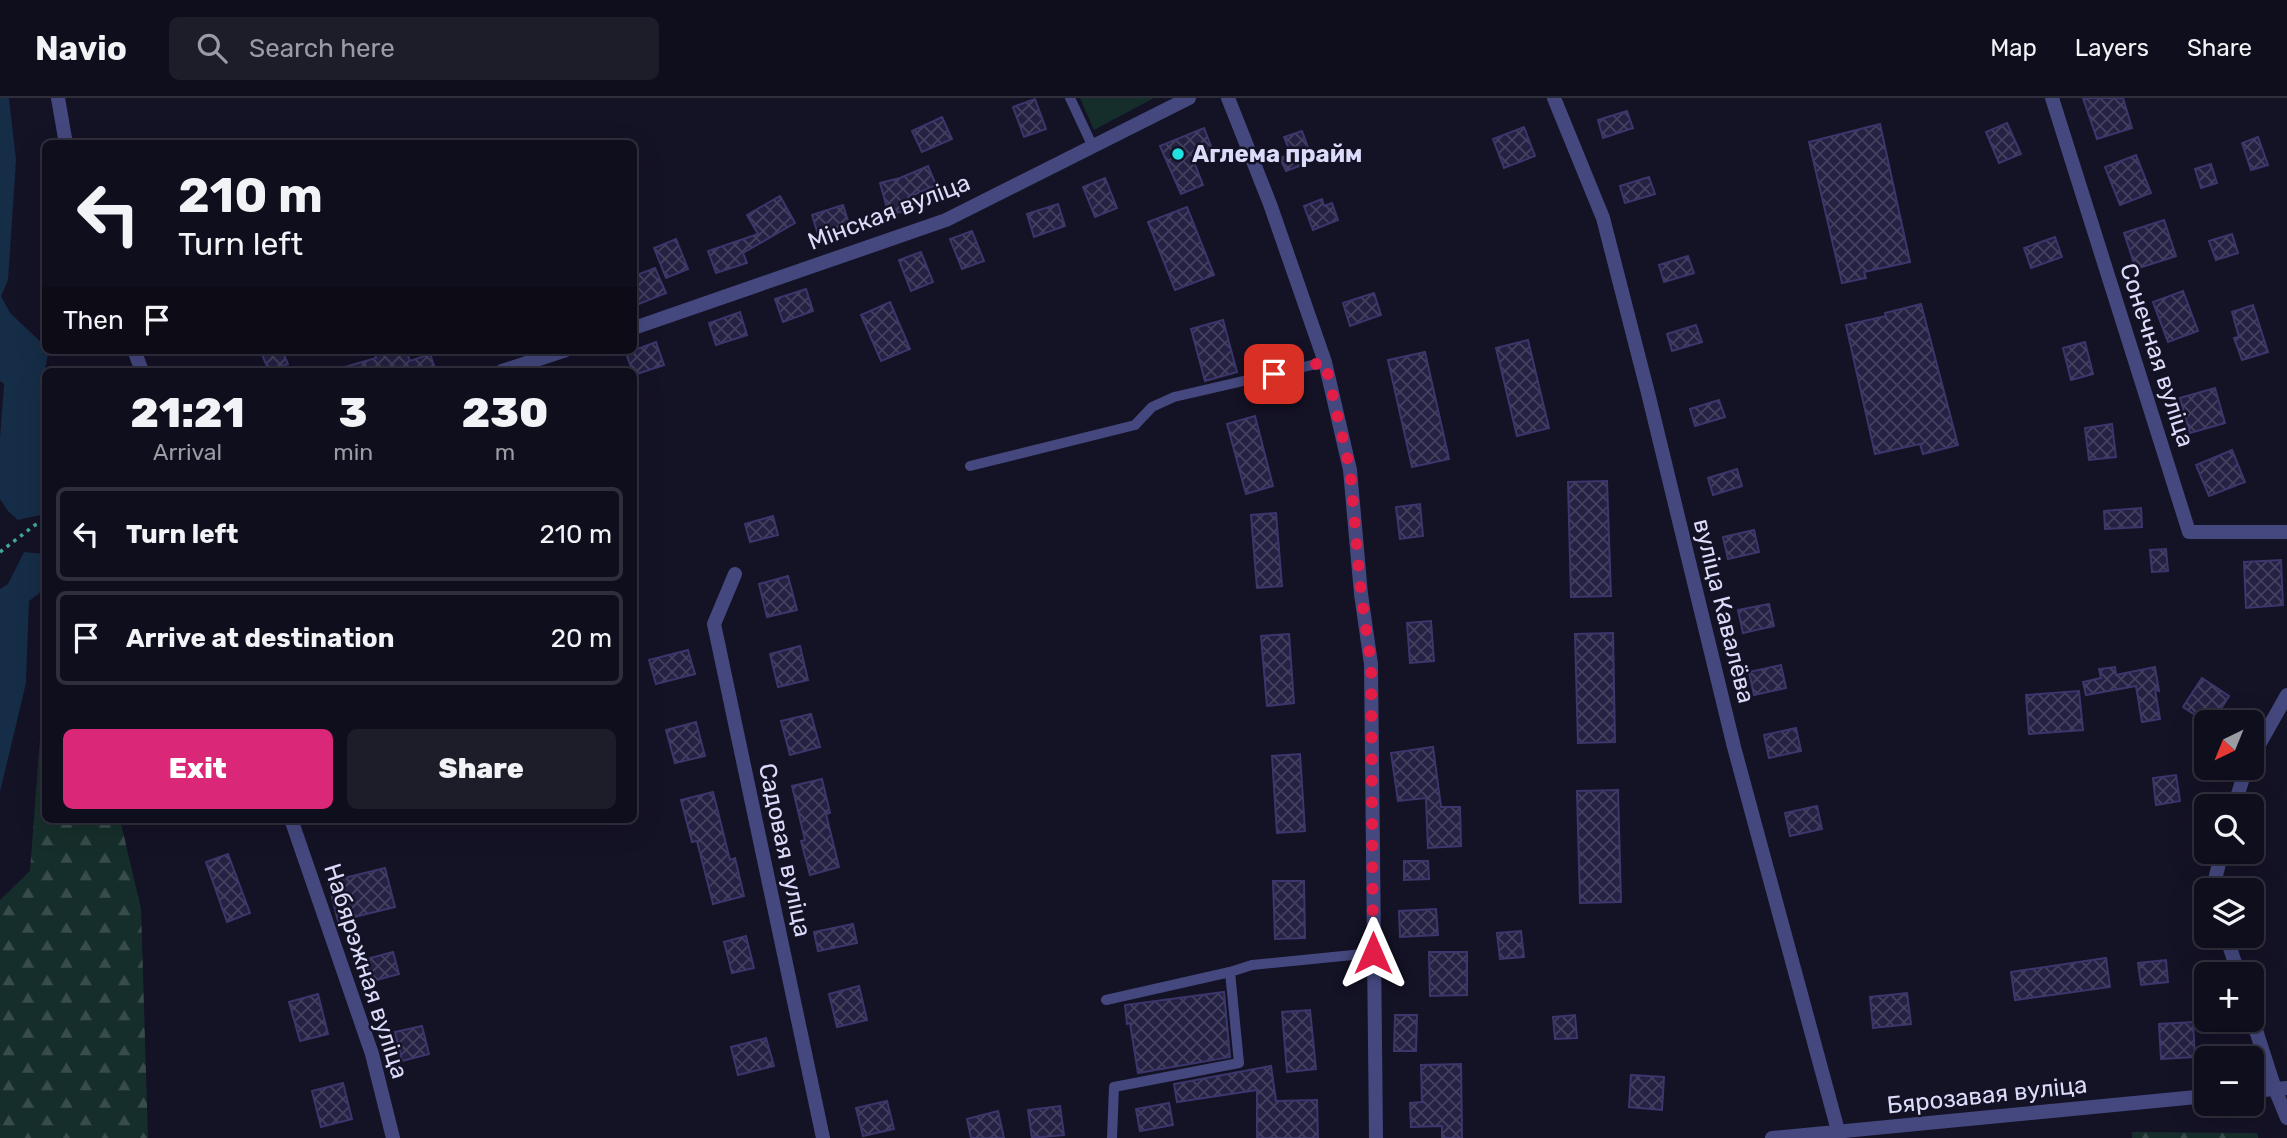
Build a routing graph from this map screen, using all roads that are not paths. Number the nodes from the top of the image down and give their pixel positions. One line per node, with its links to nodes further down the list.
1 (58, 98): 7 (street)
2 (1070, 98): 8 (lane)
3 (1189, 98): 8 (street, Мінская вуліца)
4 (1228, 98): 11 (street)
5 (1553, 98): 26 (street, вуліца Кавалёва)
6 (2052, 98): 14 (street, Сонечная вуліца)
7 (65, 140)
8 (1093, 147): 9 (street, Мінская вуліца)
9 (637, 327)
10 (554, 354): 12 (street)
11 (1325, 362): 13 (lane); 19 (street)
12 (511, 368)
13 (970, 466)
14 (2287, 532)
15 (735, 574): 28 (street, Садовая вуліца)
16 (2287, 695): 17 (street)
17 (2264, 736)
18 (292, 823): 27 (street, Набярэжная вуліца)
19 (1373, 953): 20 (lane); 30 (street)
20 (1230, 972): 21 (lane); 29 (lane)
21 (1106, 1000)
22 (2258, 1032): 23 (street)
23 (2281, 1088): 25 (street)
24 (2194, 1097): 26 (street, Бярозавая вуліца)
25 (2287, 1118)
26 (1840, 1135): 31 (street, Бярозавая вуліца)
27 (393, 1138)
28 (823, 1138)
29 (1112, 1138)
30 (1376, 1138)
31 (1772, 1138)

